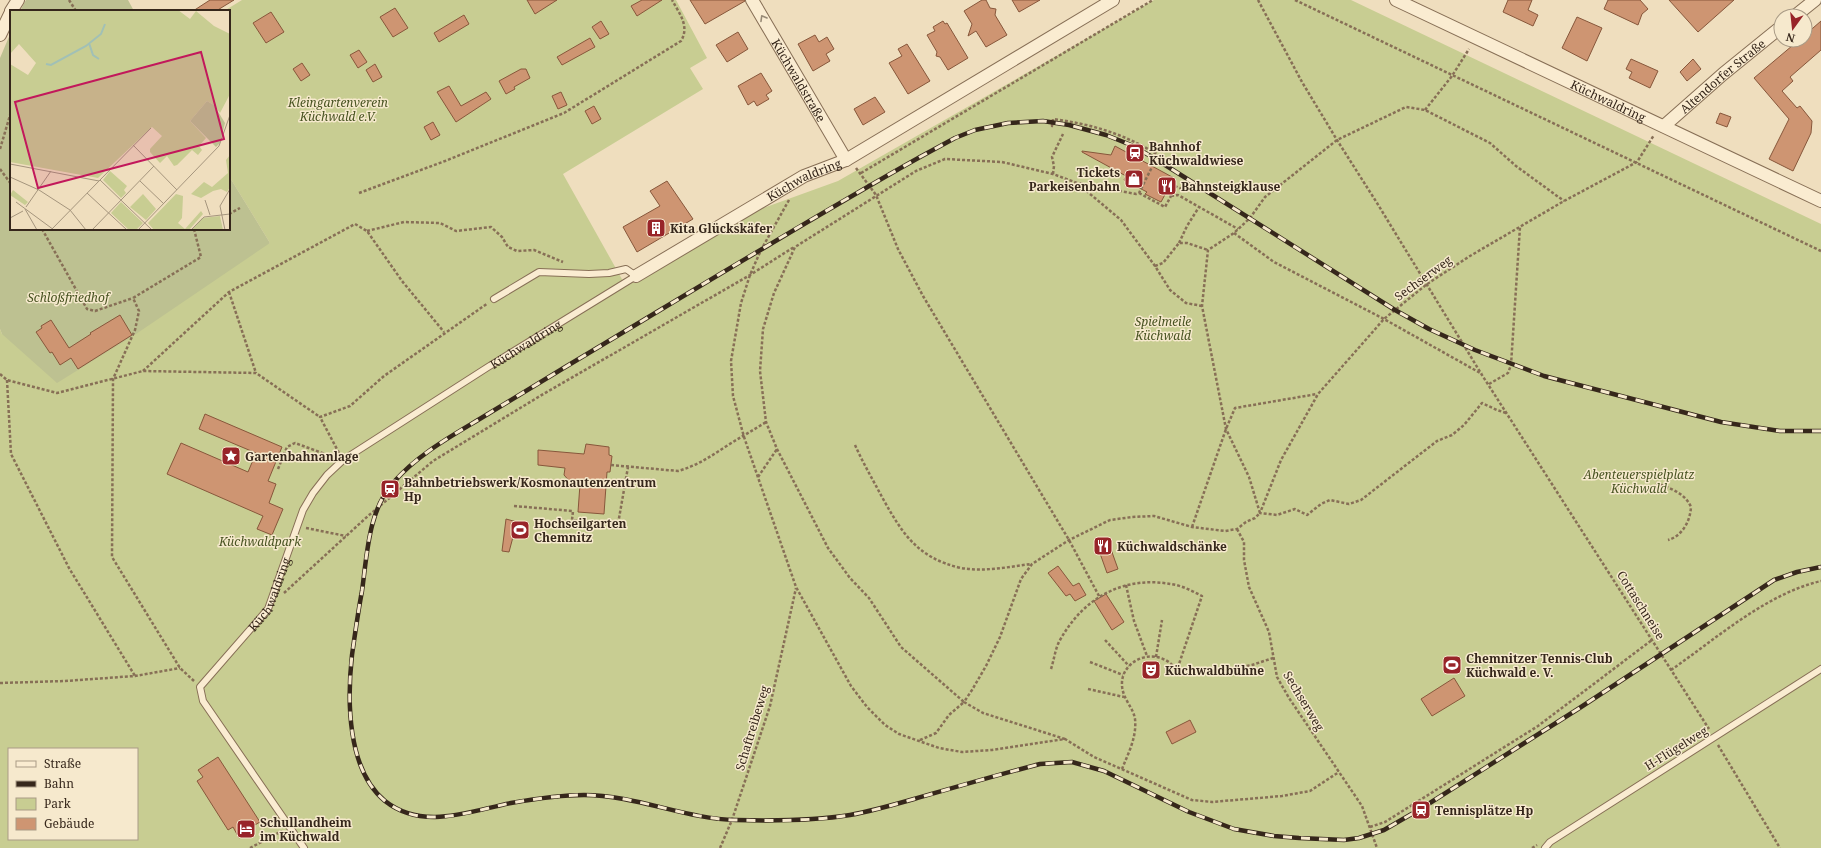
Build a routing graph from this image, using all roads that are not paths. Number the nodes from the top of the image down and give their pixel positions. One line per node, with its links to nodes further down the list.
1 (18, 0): 7 (street)
2 (752, 0): 12 (street, Küchwaldstraße, one-way to 2)
3 (1113, 0): 12 (street, Küchwaldring)
4 (1396, 0): 11 (street, Küchwaldring)
5 (1815, 0): 6 (street)
6 (1805, 8)
7 (12, 10)
8 (10, 13): 10 (street)
9 (1773, 34): 11 (street, Altendorfer Straße)
10 (0, 35)
11 (1662, 125): 13 (street, Küchwaldring)
12 (846, 160): 14 (street, Küchwaldring)
13 (1821, 201)
14 (636, 276): 15 (lane); 17 (lane, Küchwaldring)
15 (494, 299)
16 (1821, 669): 18 (lane, H-Flügelweg)
17 (304, 848)
18 (1545, 848)

